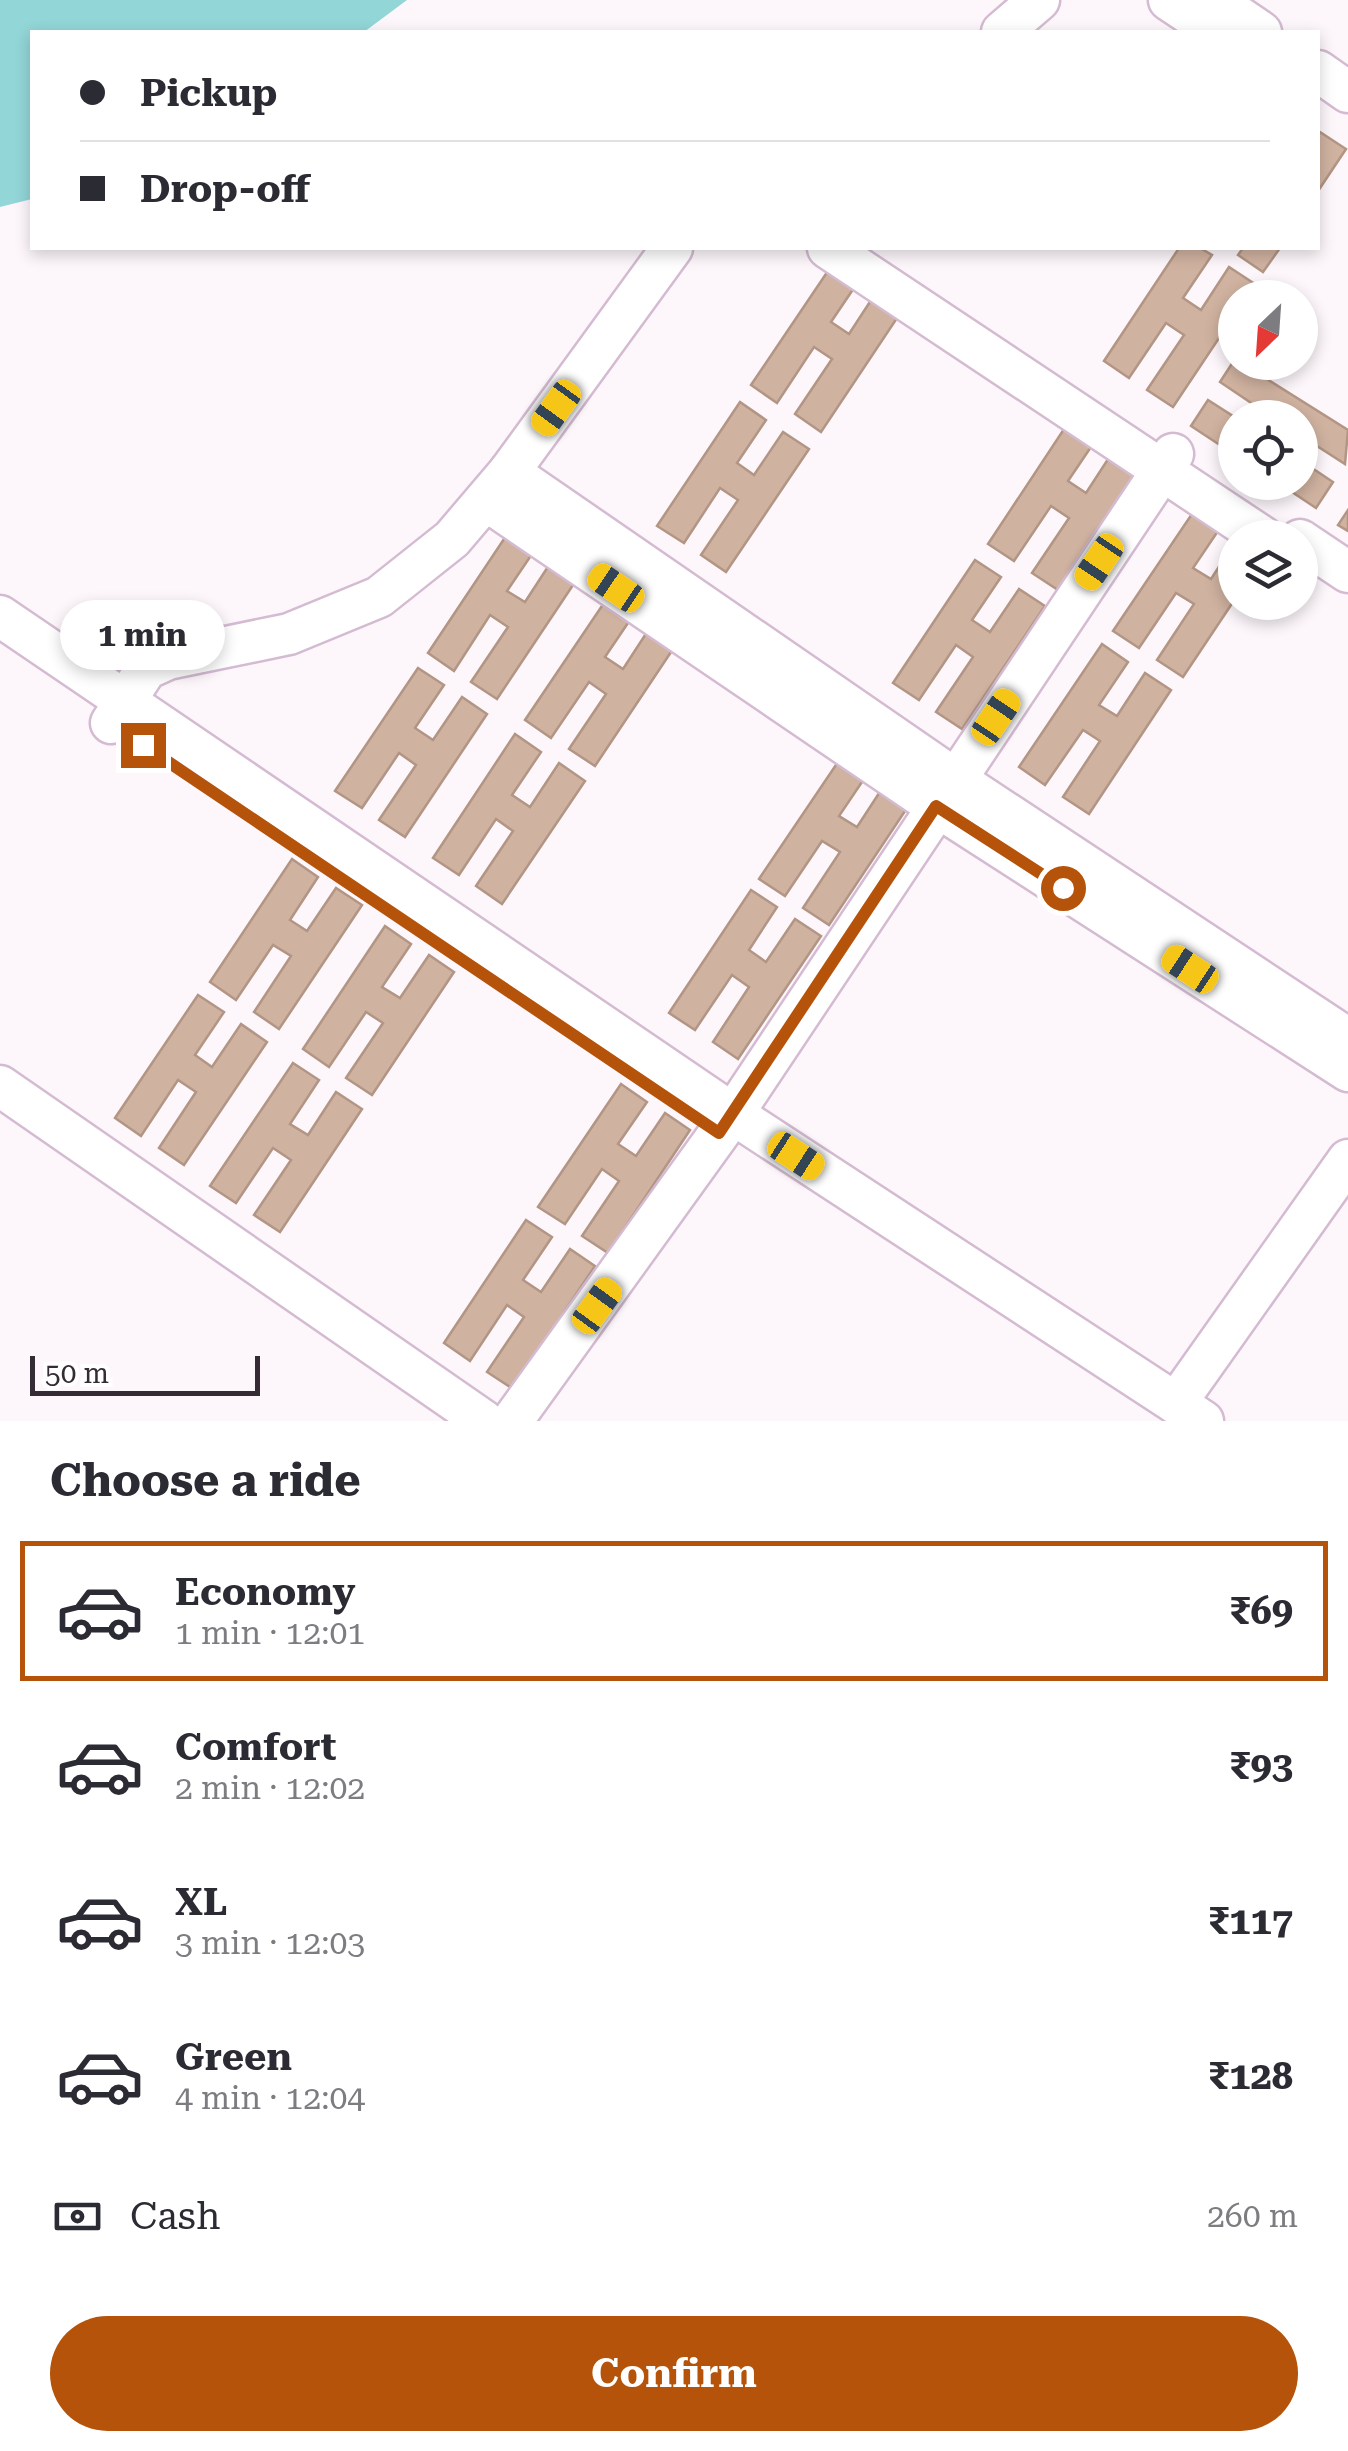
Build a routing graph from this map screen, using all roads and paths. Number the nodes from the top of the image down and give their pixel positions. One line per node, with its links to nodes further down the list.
1 (1039, 0): 4 (street)
2 (1169, 0): 5 (street)
3 (1214, 0): 6 (street)
4 (1004, 30)
5 (1214, 30)
6 (1258, 30)
7 (1320, 72): 8 (street)
8 (1348, 92)
9 (1320, 101): 10 (street)
10 (1348, 121)
11 (671, 250): 15 (street)
12 (831, 250): 14 (street)
13 (869, 250): 14 (street)
14 (1167, 462): 16 (street); 17 (street); 25 (street)
15 (498, 486): 24 (street); 25 (street)
16 (1241, 520)
17 (1266, 520)
18 (1318, 552): 19 (street)
19 (1348, 572)
20 (1318, 574): 21 (street)
21 (1348, 594)
22 (0, 616): 24 (street)
23 (0, 649): 24 (street)
24 (117, 712): 29 (street)
25 (946, 792): 26 (street); 27 (street); 29 (street)
26 (1348, 1039)
27 (1348, 1072)
28 (0, 1086): 32 (street)
29 (726, 1124): 31 (street); 33 (street)
30 (1348, 1160): 31 (street)
31 (1177, 1415)
32 (484, 1421)
33 (512, 1421)

